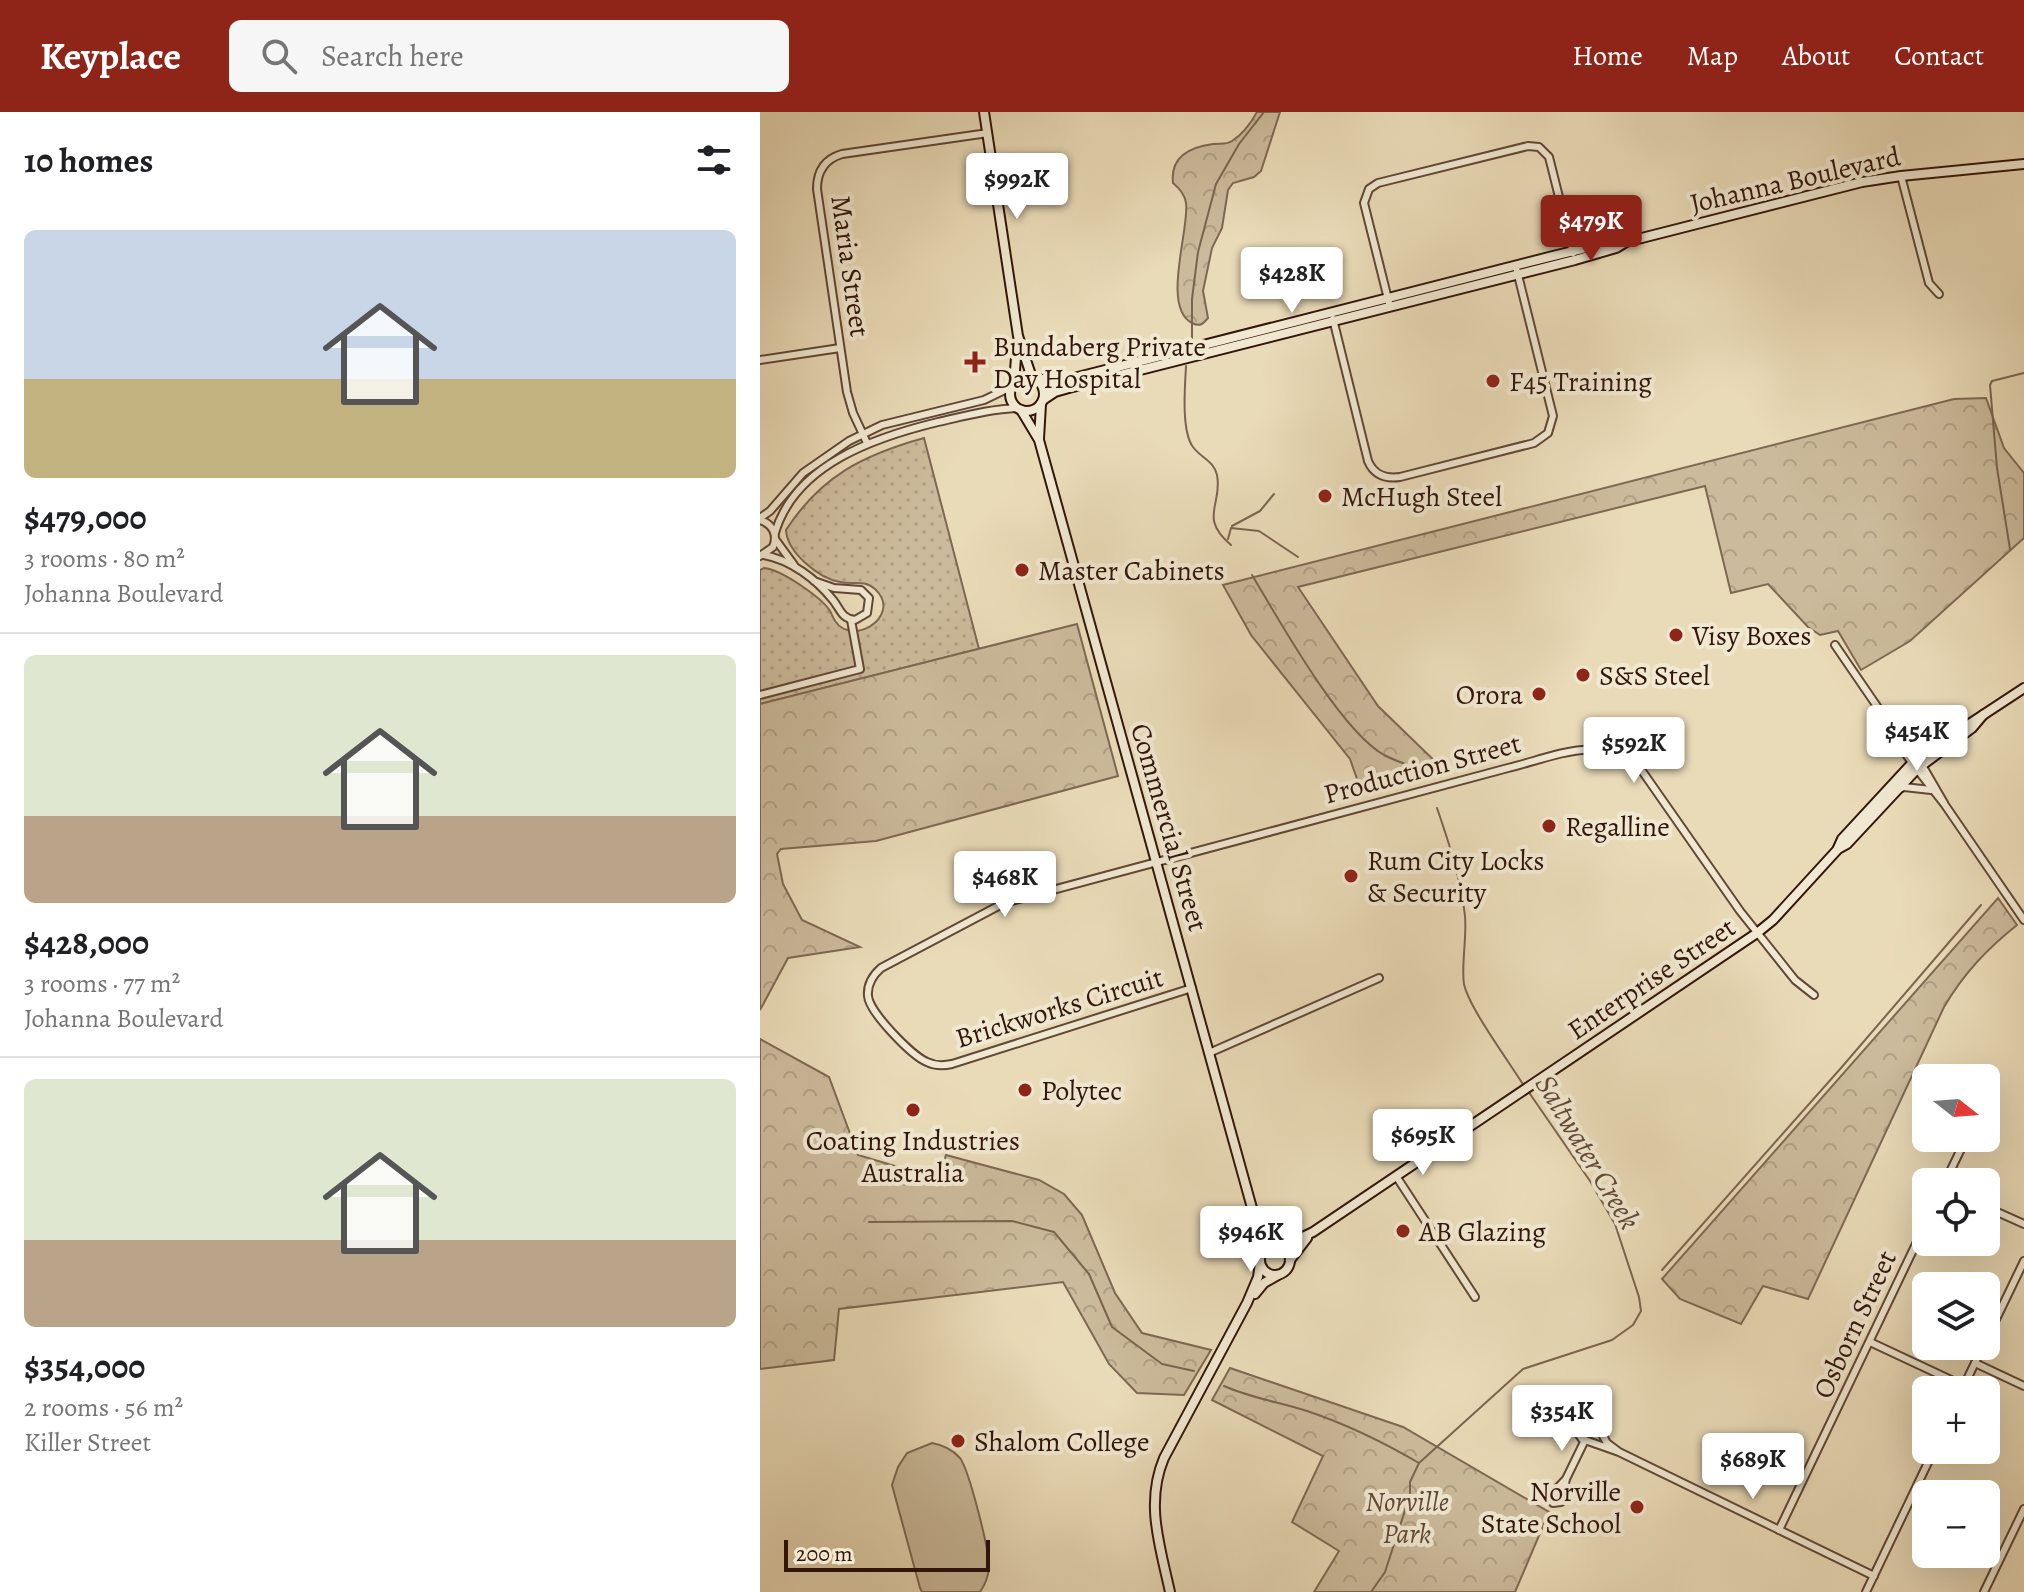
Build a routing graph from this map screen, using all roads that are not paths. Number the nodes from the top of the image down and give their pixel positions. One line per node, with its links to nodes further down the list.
1 (984, 112): 2 (street)
2 (988, 133): 10 (street); 11 (street, Maria Street)
3 (2024, 164): 4 (street, Johanna Boulevard)
4 (1901, 176): 5 (street, Johanna Boulevard); 7 (street)
5 (1574, 255): 6 (street, Johanna Boulevard); 8 (street)
6 (1517, 270): 8 (street, Johanna Boulevard); 9 (street)
7 (1939, 294)
8 (1388, 302): 9 (street, Johanna Boulevard)
9 (1332, 317): 13 (street, Johanna Boulevard); 15 (street, Johanna Boulevard)
10 (1018, 336): 13 (street); 14 (street)
11 (840, 348): 12 (street); 17 (street, Maria Street)
12 (760, 360)
13 (1034, 378): 14 (street); 15 (street)
14 (1013, 385): 16 (street); 17 (street)
15 (1042, 402): 16 (street); 18 (street, Commercial Street)
16 (1019, 409): 18 (street, Commercial Street); 19 (street)
17 (862, 434): 19 (street, Maria Street); 20 (street)
18 (1039, 440): 37 (street, Commercial Street)
19 (867, 443): 21 (street)
20 (760, 519): 21 (street)
21 (775, 536): 22 (street); 23 (street)
22 (762, 556): 23 (street)
23 (795, 567): 24 (street)
24 (814, 581): 25 (street); 25 (street)
25 (851, 620): 28 (street)
26 (1835, 645): 29 (street)
27 (2024, 688): 30 (street, Enterprise Street)
28 (760, 695)
29 (1899, 736): 30 (street); 31 (street)
30 (1936, 748): 31 (street, Enterprise Street); 32 (street)
31 (1917, 764): 32 (street); 33 (street, Enterprise Street); 34 (street); 36 (street, Enterprise Street)
32 (1932, 780): 35 (street)
33 (1898, 790): 34 (street); 36 (street, Enterprise Street)
34 (1934, 792): 35 (street)
35 (1945, 805): 38 (street)
36 (1838, 849): 39 (street, Enterprise Street)
37 (1156, 861): 39 (street, Production Street); 41 (street, Commercial Street); 41 (street, Brickworks Circuit)
38 (2024, 920)
39 (1757, 933): 42 (street, Production Street); 44 (street, Enterprise Street)
40 (1379, 978): 43 (street)
41 (1192, 988): 43 (street, Commercial Street)
42 (1814, 995)
43 (1209, 1053): 47 (street, Commercial Street)
44 (1396, 1176): 48 (street, Enterprise Street); 55 (street)
45 (2000, 1213): 46 (street)
46 (2024, 1224)
47 (1257, 1226): 49 (street, Commercial Street); 52 (street, Commercial Street)
48 (1313, 1232): 49 (street, Enterprise Street); 51 (street, Enterprise Street)
49 (1276, 1246): 51 (street); 52 (street)
50 (1912, 1253): 58 (street, Osborn Street)
51 (1290, 1260): 54 (street)
52 (1260, 1261): 54 (street); 56 (street)
53 (2024, 1261): 57 (street)
54 (1279, 1275): 56 (street)
55 (1475, 1297)
56 (1247, 1303): 71 (street)
57 (2000, 1311)
58 (1870, 1342): 61 (street); 69 (street, Osborn Street)
59 (1976, 1360): 60 (street)
60 (1975, 1363): 62 (street); 63 (street)
61 (1939, 1376)
62 (1969, 1376)
63 (2024, 1386)
64 (1585, 1440): 65 (street); 65 (street); 67 (street)
65 (1619, 1452): 69 (street)
66 (1927, 1464): 70 (street)
67 (1566, 1479)
68 (2024, 1509): 73 (street)
69 (1779, 1530): 70 (street)
70 (1874, 1576): 72 (street)
71 (1170, 1592)
72 (1866, 1592)
73 (1984, 1592)

